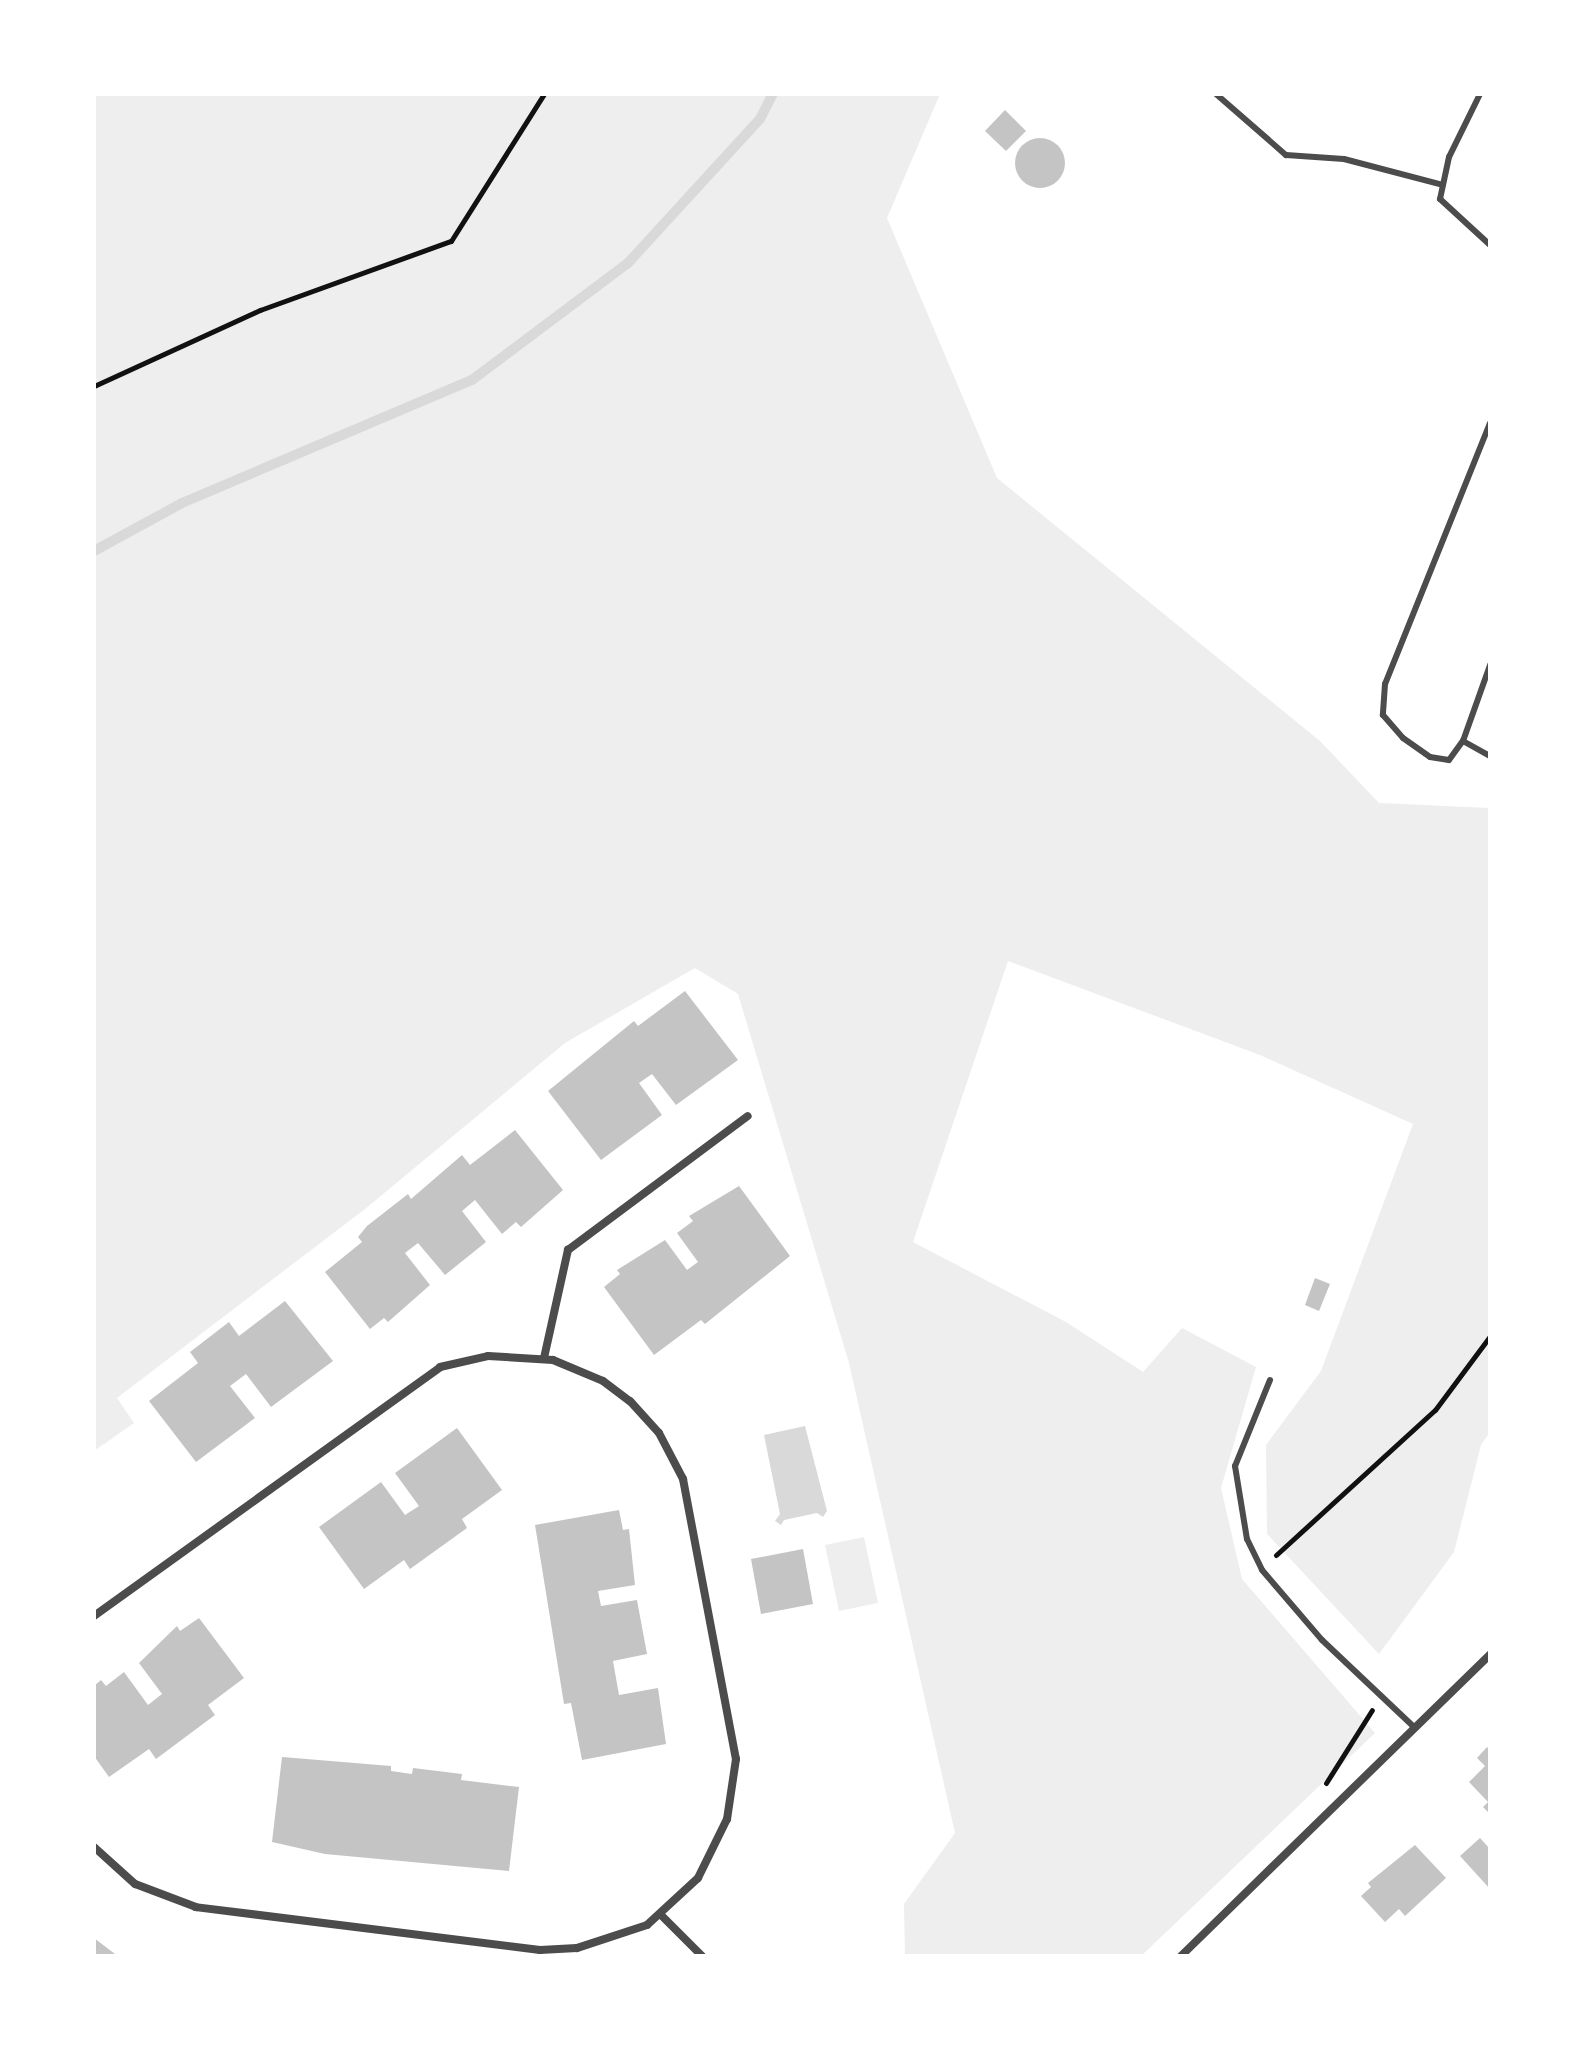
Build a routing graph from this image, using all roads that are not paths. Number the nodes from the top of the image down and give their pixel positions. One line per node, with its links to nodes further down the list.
1 (1216, 94): 3 (lane)
2 (1480, 94): 3 (lane)
3 (1443, 185): 4 (lane)
4 (1490, 245)
5 (1490, 423): 7 (lane)
6 (1490, 665): 7 (lane)
7 (1463, 741): 8 (lane)
8 (1490, 756)
9 (748, 1116): 10 (street)
10 (544, 1358): 12 (street); 16 (street)
11 (1270, 1380): 14 (lane)
12 (94, 1616)
13 (1490, 1654): 14 (street)
14 (1414, 1727): 18 (street)
15 (94, 1847): 16 (street)
16 (661, 1915): 17 (street)
17 (702, 1956)
18 (1181, 1956)

